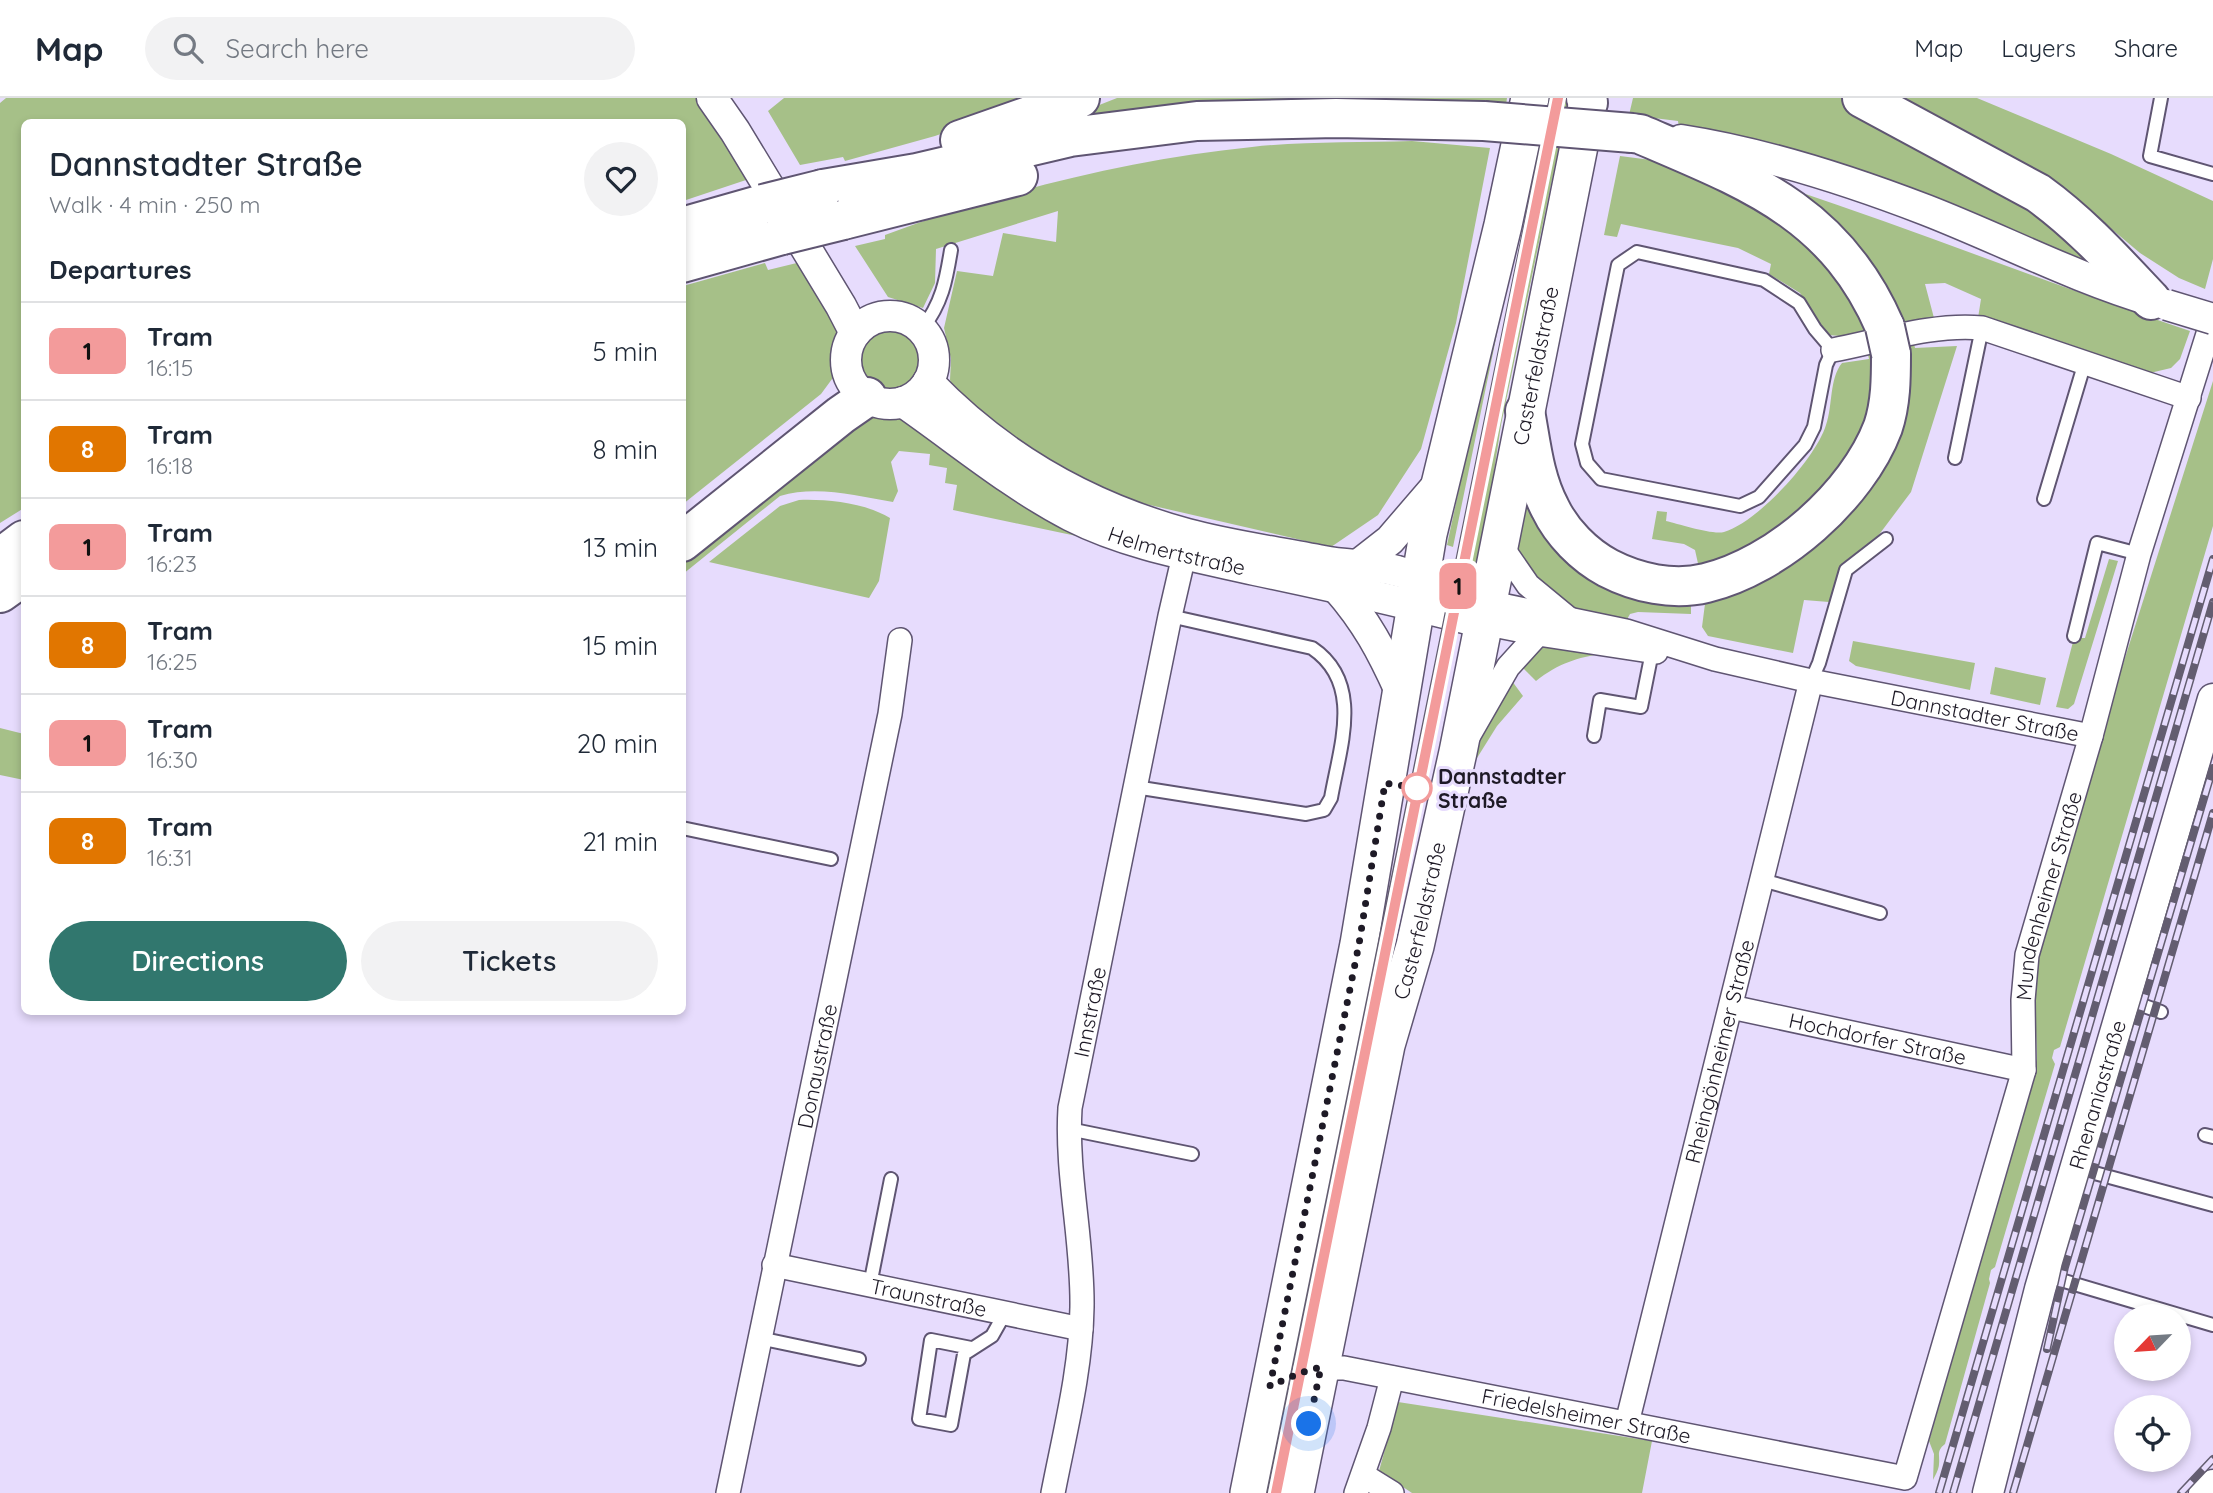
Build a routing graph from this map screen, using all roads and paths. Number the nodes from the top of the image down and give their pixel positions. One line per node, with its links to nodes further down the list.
1 (712, 98): 17 (street)
2 (725, 98): 17 (street)
3 (1080, 98): 10 (highway)
4 (1530, 98): 27 (main road)
5 (1862, 98): 15 (highway)
6 (2161, 98): 9 (lane)
7 (1588, 100): 25 (main road, Casterfeldstraße)
8 (1636, 134): 10 (highway, bridge); 15 (street); 25 (highway)
9 (2213, 174)
10 (833, 204): 11 (highway, bridge)
11 (772, 219): 12 (highway); 14 (highway)
12 (686, 227)
13 (951, 250): 19 (lane)
14 (686, 261)
15 (2159, 303): 16 (street, bridge)
16 (2213, 318): 24 (street, Mundenheimer Straße)
17 (865, 325): 19 (street); 23 (street)
18 (1982, 328): 20 (street); 21 (street); 26 (lane)
19 (922, 329): 22 (street)
20 (1833, 351): 20 (lane)
21 (2085, 362): 24 (street); 28 (lane)
22 (928, 382): 23 (street); 36 (street, Helmertstraße)
23 (873, 392): 29 (highway); 31 (highway); 36 (street, Helmertstraße)
24 (2189, 398): 37 (street, Mundenheimer Straße)
25 (1525, 411): 35 (main road, Casterfeldstraße)
26 (1955, 458)
27 (1439, 483): 39 (street); 42 (main road)
28 (2043, 499)
29 (686, 511)
30 (21, 538): 34 (highway)
31 (686, 539)
32 (1886, 539): 51 (lane)
33 (21, 540): 38 (highway)
34 (0, 542)
35 (1499, 543): 44 (main road, Casterfeldstraße); 46 (street)
36 (1186, 544): 39 (street, Helmertstraße); 41 (street, Helmertstraße); 45 (street, Innstraße)
37 (2139, 554): 48 (lane); 56 (street, Mundenheimer Straße)
38 (0, 558)
39 (1358, 565): 42 (street, Helmertstraße)
40 (21, 578): 43 (highway)
41 (1337, 588): 42 (street, Helmertstraße); 52 (street)
42 (1418, 592): 44 (street, Helmertstraße); 52 (main road)
43 (0, 593)
44 (1485, 613): 46 (street, Dannstadter Straße); 47 (street, Dannstadter Straße); 57 (main road, Casterfeldstraße)
45 (1170, 616): 58 (street, Innstraße); 58 (lane)
46 (1570, 620): 50 (street, Dannstadter Straße)
47 (1538, 634): 50 (street, Dannstadter Straße); 57 (street)
48 (2074, 636)
49 (900, 640): 72 (street, Donaustraße)
50 (1654, 645): 51 (street, Dannstadter Straße); 55 (lane)
51 (1811, 681): 56 (street, Dannstadter Straße); 61 (street, Rheingönheimer Straße)
52 (1400, 691): 83 (main road)
53 (2213, 699): 54 (street, Rhenaniastraße)
54 (2209, 730): 63 (street, Rhenaniastraße)
55 (1594, 736)
56 (2091, 736): 66 (street, Mundenheimer Straße)
57 (1458, 752): 81 (main road, Casterfeldstraße)
58 (1135, 787): 67 (street, Innstraße)
59 (686, 829): 60 (lane)
60 (831, 859)
61 (1762, 880): 62 (lane); 64 (street, Rheingönheimer Straße)
62 (1880, 913)
63 (2125, 999): 65 (lane); 69 (street, Rhenaniastraße)
64 (1731, 1007): 66 (street, Hochdorfer Straße); 84 (street, Rheingönheimer Straße)
65 (2161, 1012)
66 (2024, 1070): 85 (street, Mundenheimer Straße)
67 (1069, 1129): 68 (lane); 77 (street, Innstraße)
68 (1192, 1154)
69 (2075, 1168): 71 (lane); 73 (street, Rhenaniastraße)
70 (891, 1179): 74 (lane)
71 (2213, 1205)
72 (774, 1265): 74 (street, Traunstraße); 78 (street, Donaustraße)
73 (2044, 1275): 76 (lane); 88 (street, Rhenaniastraße)
74 (870, 1285): 75 (street, Traunstraße)
75 (1005, 1313): 77 (street, Traunstraße); 79 (lane)
76 (2213, 1325)
77 (1081, 1329): 90 (street, Innstraße)
78 (759, 1338): 80 (lane); 89 (street, Donaustraße)
79 (971, 1348): 79 (lane)
80 (859, 1359)
81 (1321, 1367): 82 (street, Friedelsheimer Straße); 83 (street, Friedelsheimer Straße); 92 (main road, Casterfeldstraße)
82 (1392, 1378): 84 (street, Friedelsheimer Straße); 86 (street)
83 (1270, 1386): 91 (main road)
84 (1627, 1423): 85 (street, Friedelsheimer Straße)
85 (1905, 1478)
86 (1360, 1484): 93 (street)
87 (2213, 1485): 94 (street)
88 (1993, 1492)
89 (728, 1493)
90 (1053, 1493)
91 (1249, 1493)
92 (1295, 1493)
93 (1392, 1493)
94 (2204, 1493)

